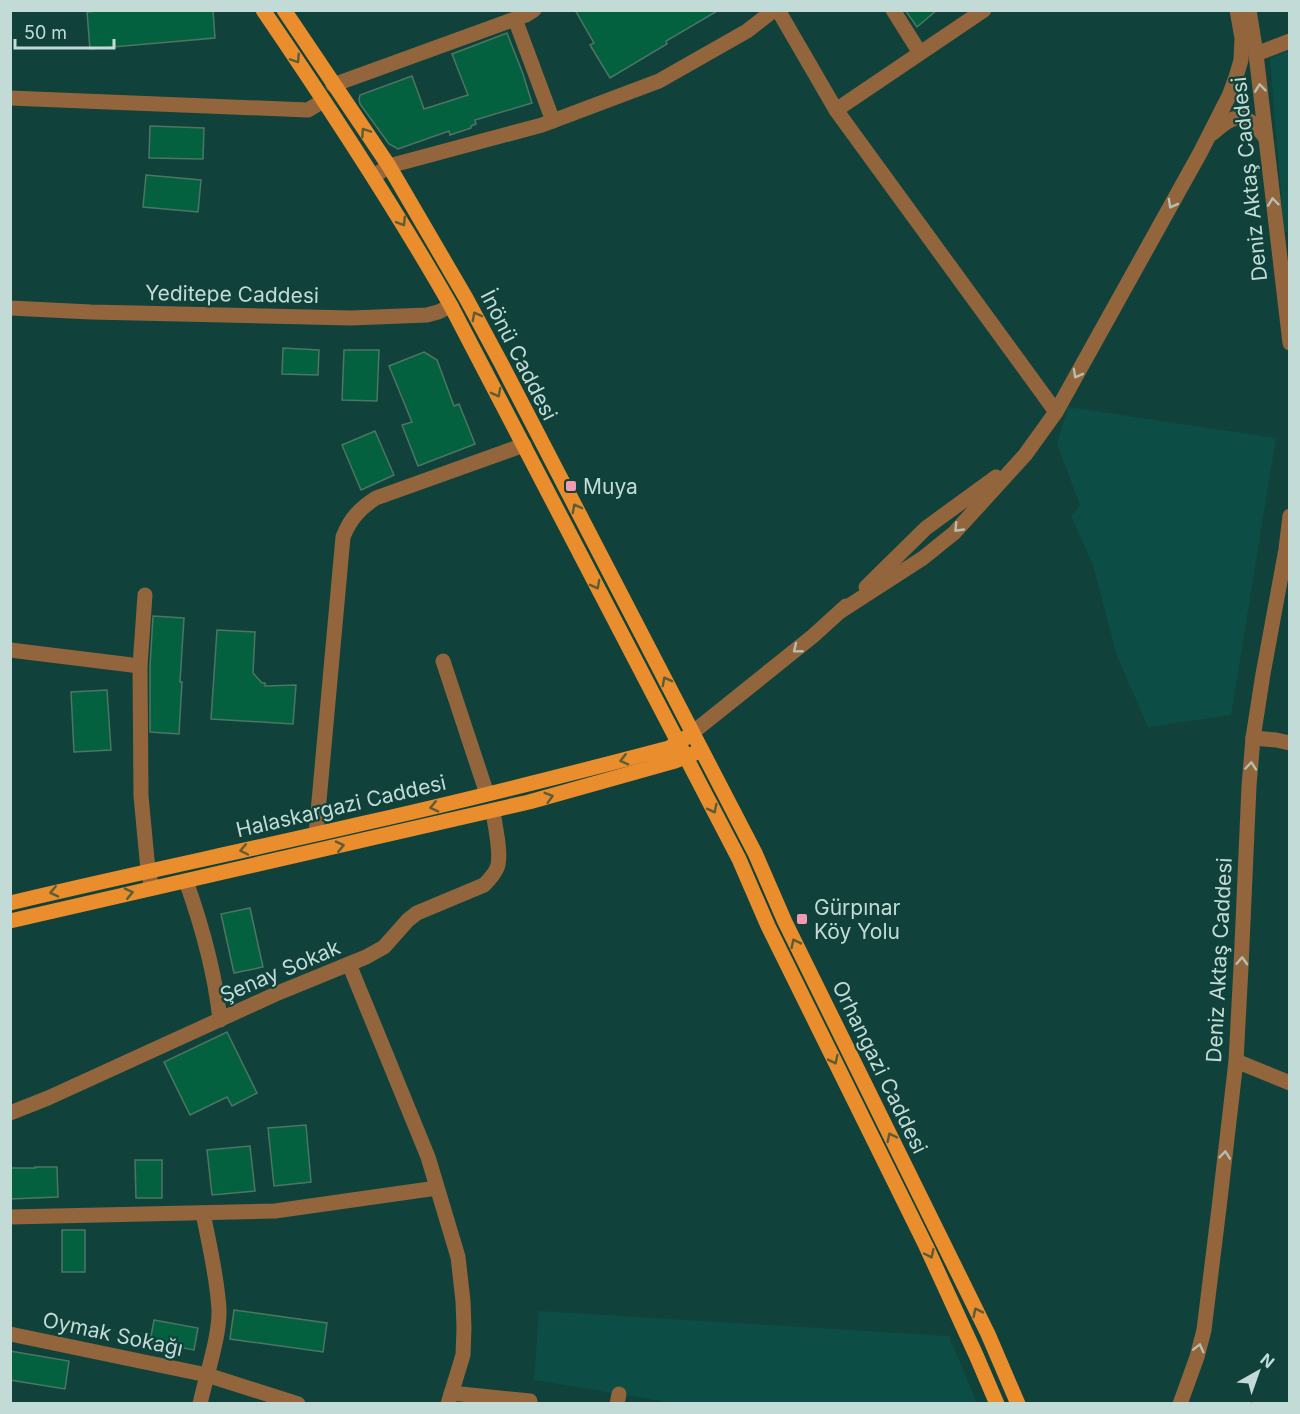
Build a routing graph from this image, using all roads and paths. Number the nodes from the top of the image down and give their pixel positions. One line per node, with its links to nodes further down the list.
1 (263, 10): 15 (main road, Orhangazi Caddesi, one-way to 15)
2 (284, 10): 13 (main road, İnönü Caddesi)
3 (534, 10): 9 (street)
4 (776, 10): 16 (street); 17 (street)
5 (892, 10): 11 (street)
6 (984, 10): 11 (street)
7 (1238, 10): 19 (street)
8 (1249, 10): 12 (street, Deniz Aktaş Caddesi)
9 (514, 19): 13 (street); 17 (street)
10 (1290, 41): 12 (street)
11 (920, 54): 16 (street)
12 (1256, 54): 18 (street, Deniz Aktaş Caddesi, one-way to 12)
13 (333, 85): 20 (main road, İnönü Caddesi, one-way to 13)
14 (10, 98): 15 (street)
15 (323, 101): 21 (main road, Orhangazi Caddesi)
16 (836, 110): 30 (street)
17 (553, 121): 20 (street)
18 (1266, 137): 19 (street); 22 (street, Deniz Aktaş Caddesi, one-way to 18)
19 (1200, 153): 30 (street, one-way to 30)
20 (389, 166): 21 (street); 23 (main road, İnönü Caddesi)
21 (374, 176): 24 (main road, Orhangazi Caddesi, one-way to 24)
22 (1284, 244): 27 (street, Deniz Aktaş Caddesi)
23 (437, 247): 24 (main road); 28 (main road, İnönü Caddesi, one-way to 23)
24 (422, 255): 25 (main road, Orhangazi Caddesi)
25 (451, 306): 26 (street, Yeditepe Caddesi); 29 (main road, Orhangazi Caddesi)
26 (10, 308)
27 (1290, 343)
28 (501, 363): 29 (main road); 31 (main road, İnönü Caddesi)
29 (485, 370): 32 (main road, Orhangazi Caddesi, one-way to 32)
30 (1056, 412): 33 (street)
31 (540, 439): 32 (main road); 35 (main road, İnönü Caddesi, one-way to 31)
32 (524, 445): 37 (main road, Orhangazi Caddesi); 51 (street)
33 (1025, 455): 39 (street); 39 (street, one-way to 39)
34 (1290, 516): 36 (street, Deniz Aktaş Caddesi)
35 (596, 547): 37 (main road); 43 (main road, İnönü Caddesi, one-way to 35)
36 (1288, 549): 44 (street, Deniz Aktaş Caddesi)
37 (580, 555): 45 (main road, Orhangazi Caddesi, one-way to 45)
38 (145, 595): 42 (street)
39 (841, 611): 43 (street, one-way to 43)
40 (10, 650): 42 (street)
41 (443, 661): 49 (street)
42 (140, 666): 55 (street)
43 (692, 733): 45 (main road, Halaskargazi Caddesi); 47 (main road, İnönü Caddesi)
44 (1253, 738): 46 (street); 68 (street, Deniz Aktaş Caddesi, one-way to 44)
45 (679, 742): 48 (main road, Orhangazi Caddesi); 49 (main road, Halaskargazi Caddesi, one-way to 49)
46 (1290, 743)
47 (701, 750): 48 (main road); 53 (main road, Orhangazi Caddesi)
48 (687, 757): 50 (main road, one-way to 48); 54 (main road, Orhangazi Caddesi, one-way to 54)
49 (487, 794): 50 (main road); 51 (main road, Halaskargazi Caddesi, one-way to 51)
50 (493, 811): 52 (main road, one-way to 50); 62 (street, Şenay Sokak)
51 (316, 834): 52 (main road); 55 (main road, Halaskargazi Caddesi, one-way to 55)
52 (314, 852): 56 (main road)
53 (755, 853): 54 (main road); 60 (main road, Orhangazi Caddesi)
54 (739, 860): 61 (main road, Orhangazi Caddesi)
55 (148, 870): 57 (street); 58 (main road, Halaskargazi Caddesi, one-way to 58)
56 (186, 881): 57 (main road); 65 (street)
57 (152, 888): 59 (main road, one-way to 57)
58 (10, 903)
59 (10, 921)
60 (785, 922): 61 (main road); 63 (main road, Orhangazi Caddesi, one-way to 60)
61 (768, 926): 64 (main road, Orhangazi Caddesi)
62 (349, 964): 65 (street, Şenay Sokak); 71 (street)
63 (811, 975): 64 (main road); 66 (main road, Orhangazi Caddesi)
64 (795, 981): 67 (main road, Orhangazi Caddesi)
65 (220, 1020): 70 (street, Şenay Sokak)
66 (840, 1034): 67 (main road); 72 (main road, Orhangazi Caddesi, one-way to 66)
67 (823, 1038): 75 (main road, Orhangazi Caddesi, one-way to 75)
68 (1236, 1061): 69 (street); 86 (street, Deniz Aktaş Caddesi, one-way to 68)
69 (1290, 1083)
70 (10, 1113)
71 (437, 1188): 73 (street); 80 (street)
72 (927, 1209): 75 (main road); 77 (main road, Orhangazi Caddesi, one-way to 72)
73 (203, 1213): 74 (street); 79 (street)
74 (10, 1217)
75 (912, 1217): 78 (main road, Orhangazi Caddesi, one-way to 78)
76 (10, 1334): 79 (street, Oymak Sokağı)
77 (995, 1350): 78 (main road); 85 (main road, Orhangazi Caddesi)
78 (976, 1355): 84 (main road, Orhangazi Caddesi)
79 (207, 1375): 82 (street); 83 (street, Oymak Sokağı)
80 (449, 1398): 81 (street)
81 (530, 1401)
82 (200, 1404)
83 (298, 1404)
84 (997, 1404)
85 (1018, 1404)
86 (1180, 1404)

